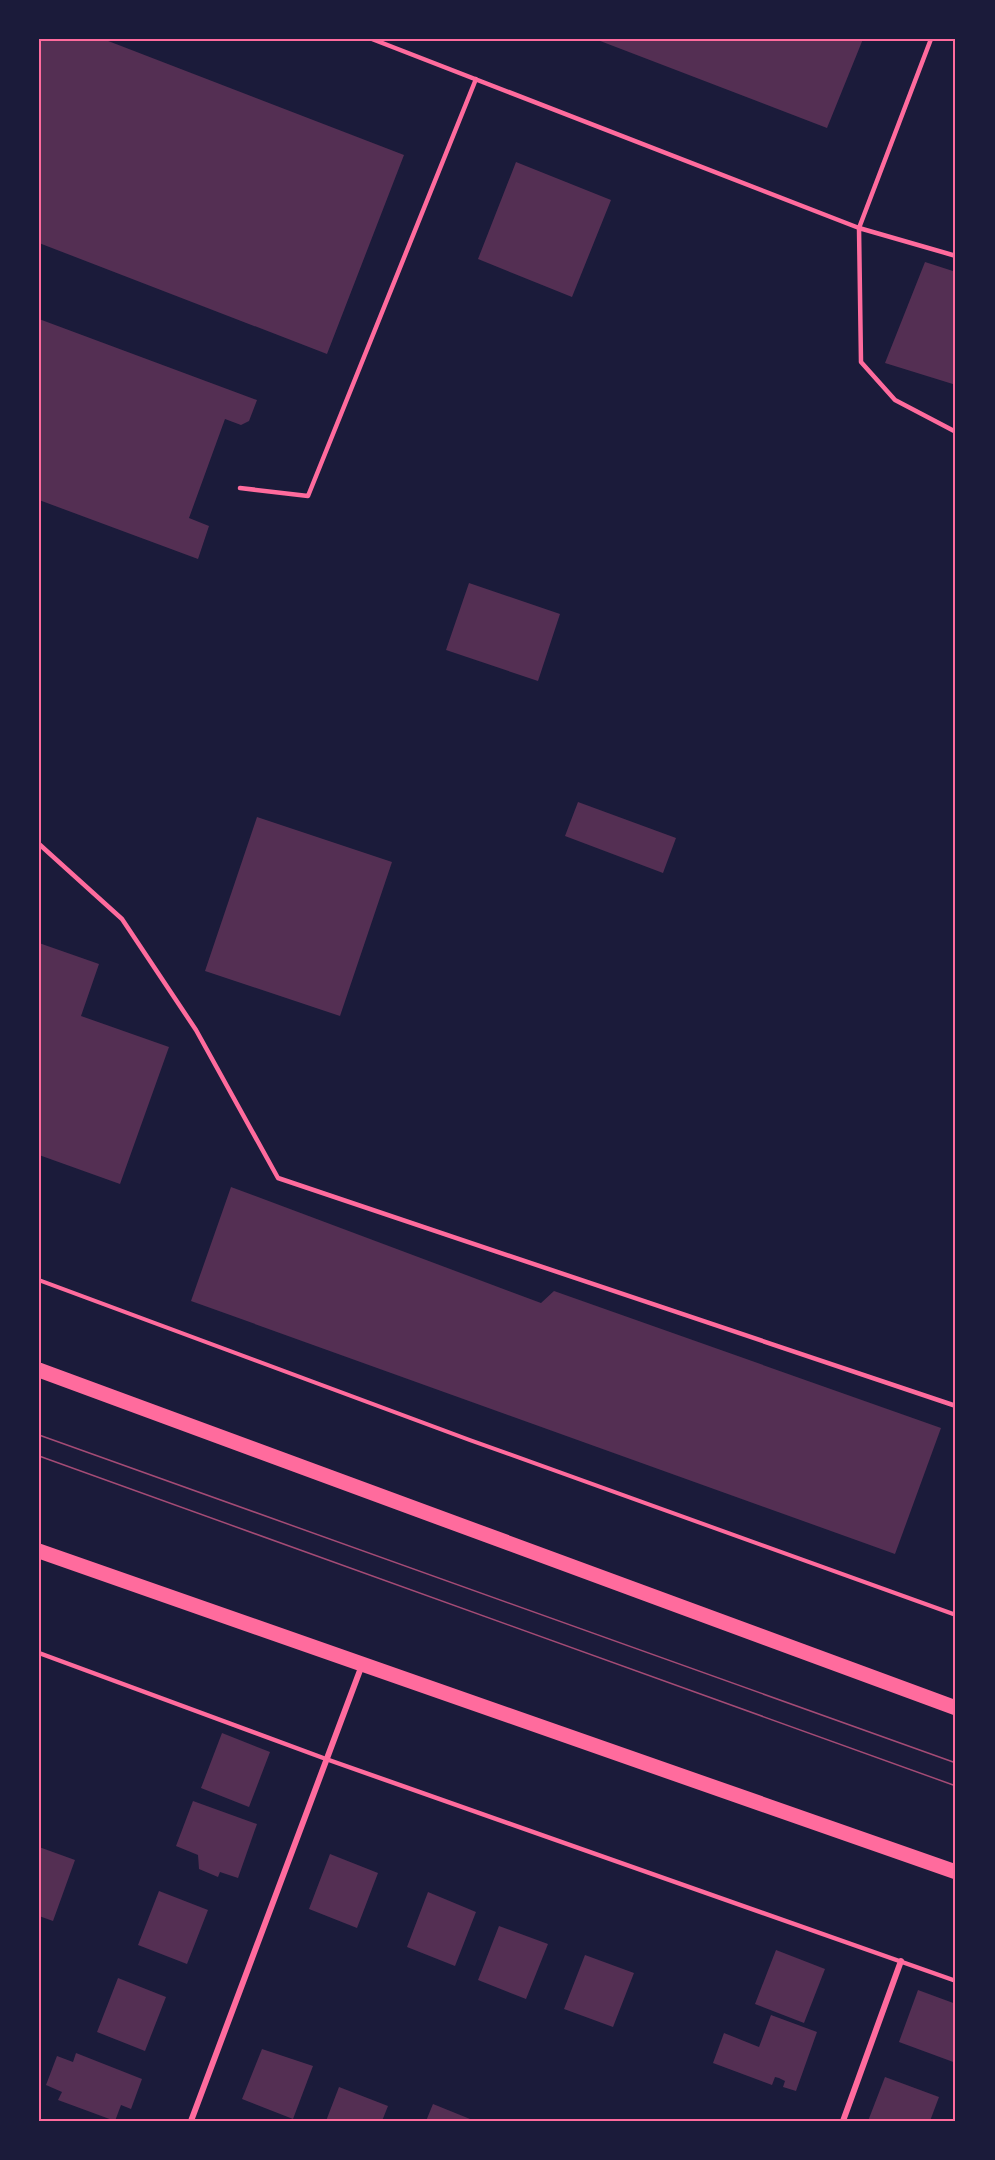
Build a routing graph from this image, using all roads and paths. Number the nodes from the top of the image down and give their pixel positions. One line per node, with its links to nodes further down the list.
1 (372, 39): 3 (lane)
2 (931, 39): 4 (lane)
3 (476, 79): 4 (lane); 7 (lane)
4 (859, 228): 5 (lane); 6 (lane)
5 (956, 256)
6 (956, 432)
7 (240, 488)
8 (39, 844): 11 (lane)
9 (39, 1280): 13 (path)
10 (39, 1370): 16 (main road)
11 (956, 1406)
12 (39, 1551): 15 (main road)
13 (956, 1614)
14 (39, 1653): 17 (lane)
15 (362, 1664): 17 (street); 18 (main road)
16 (956, 1708)
17 (326, 1759): 19 (lane); 21 (street)
18 (956, 1872)
19 (901, 1961): 20 (lane); 22 (street)
20 (956, 1981)
21 (191, 2121)
22 (843, 2121)

